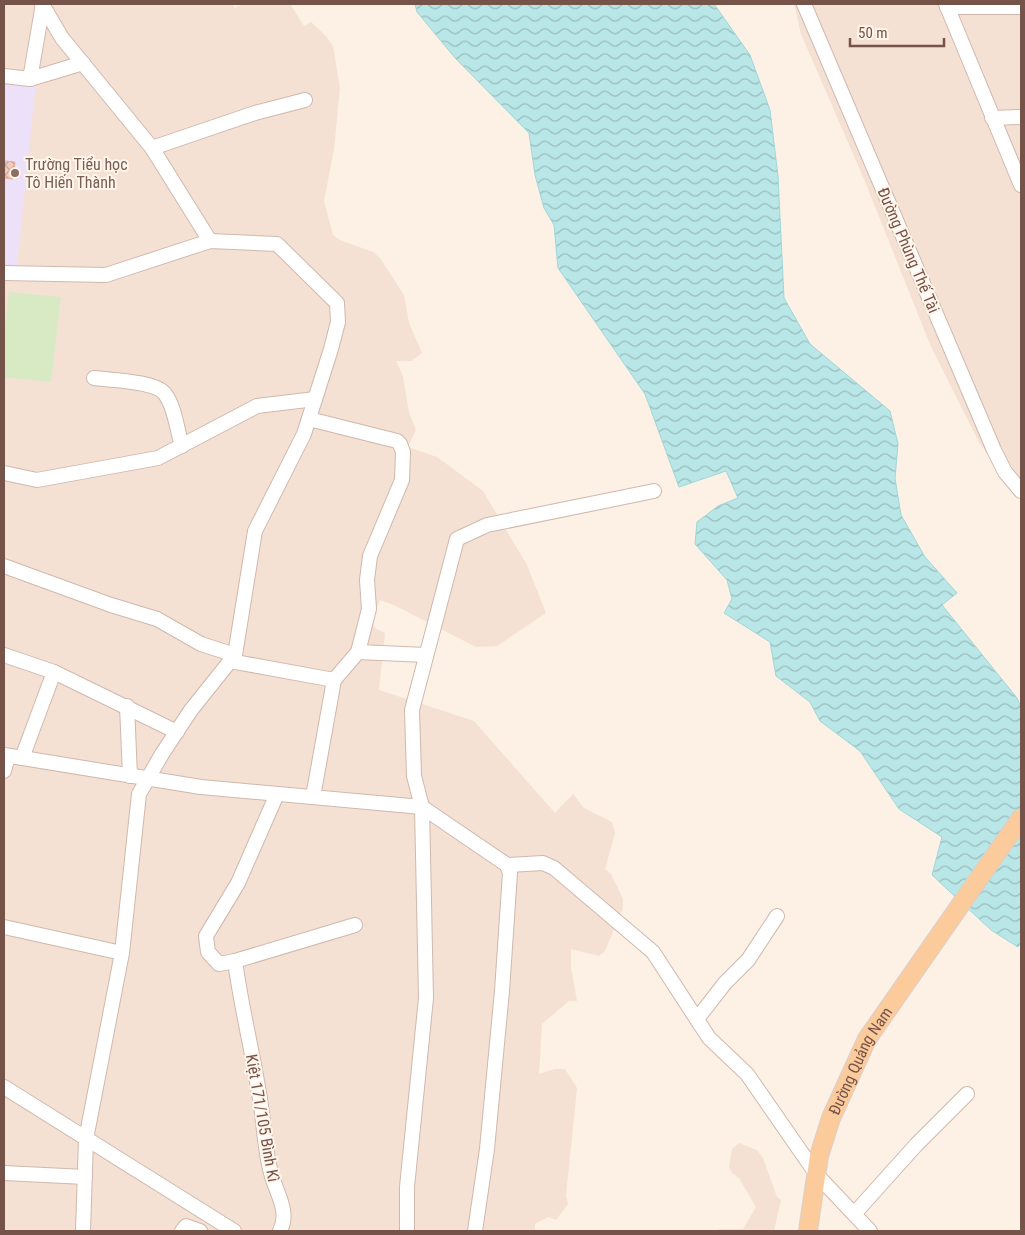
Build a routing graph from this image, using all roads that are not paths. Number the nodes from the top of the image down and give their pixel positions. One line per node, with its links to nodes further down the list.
1 (42, 4): 5 (street); 7 (street)
2 (804, 4): 21 (street, Đường Phùng Thế Tài)
3 (946, 5): 4 (street); 10 (street)
4 (1021, 7)
5 (83, 64): 7 (street); 11 (street)
6 (4, 76): 7 (street)
7 (30, 79)
8 (305, 100): 11 (street)
9 (1021, 117): 10 (street)
10 (992, 118): 12 (street)
11 (152, 148): 13 (street)
12 (1021, 185)
13 (210, 241): 14 (street); 16 (street)
14 (4, 273)
15 (94, 378): 18 (street)
16 (315, 399): 17 (street); 18 (street)
17 (309, 419): 23 (street); 26 (street)
18 (182, 446): 19 (street)
19 (4, 473)
20 (654, 491): 25 (street)
21 (1021, 491)
22 (4, 566): 26 (street)
23 (358, 652): 25 (street); 28 (street)
24 (4, 655): 27 (street)
25 (426, 655): 38 (street)
26 (232, 658): 28 (street); 30 (street)
27 (54, 672): 29 (street); 32 (street)
28 (334, 680): 37 (street)
29 (127, 706): 30 (street); 34 (street)
30 (177, 732): 35 (street)
31 (6, 756): 32 (street); 33 (street)
32 (22, 758): 34 (street)
33 (4, 771)
34 (130, 776): 35 (street)
35 (148, 778): 36 (street); 44 (street)
36 (276, 794): 37 (street); 45 (street)
37 (313, 797): 38 (street)
38 (422, 806): 40 (street); 59 (street)
39 (1021, 818): 51 (main road, Đường Quảng Nam)
40 (507, 865): 46 (street); 60 (street)
41 (777, 916): 46 (street)
42 (356, 924): 45 (street)
43 (4, 928): 44 (street)
44 (122, 953): 49 (street)
45 (235, 961): 58 (street, Kiệt 171/105 Bình Kì)
46 (697, 1019): 51 (street)
47 (4, 1087): 49 (street)
48 (967, 1094): 53 (street)
49 (86, 1139): 52 (street); 57 (street)
50 (4, 1173): 52 (street)
51 (817, 1175): 53 (street); 61 (main road, Đường Quảng Nam)
52 (85, 1177): 54 (street)
53 (854, 1213): 62 (street)
54 (83, 1231)
55 (182, 1231): 56 (street)
56 (200, 1231)
57 (234, 1231)
58 (280, 1231)
59 (407, 1231)
60 (475, 1231)
61 (808, 1231)
62 (870, 1231)

